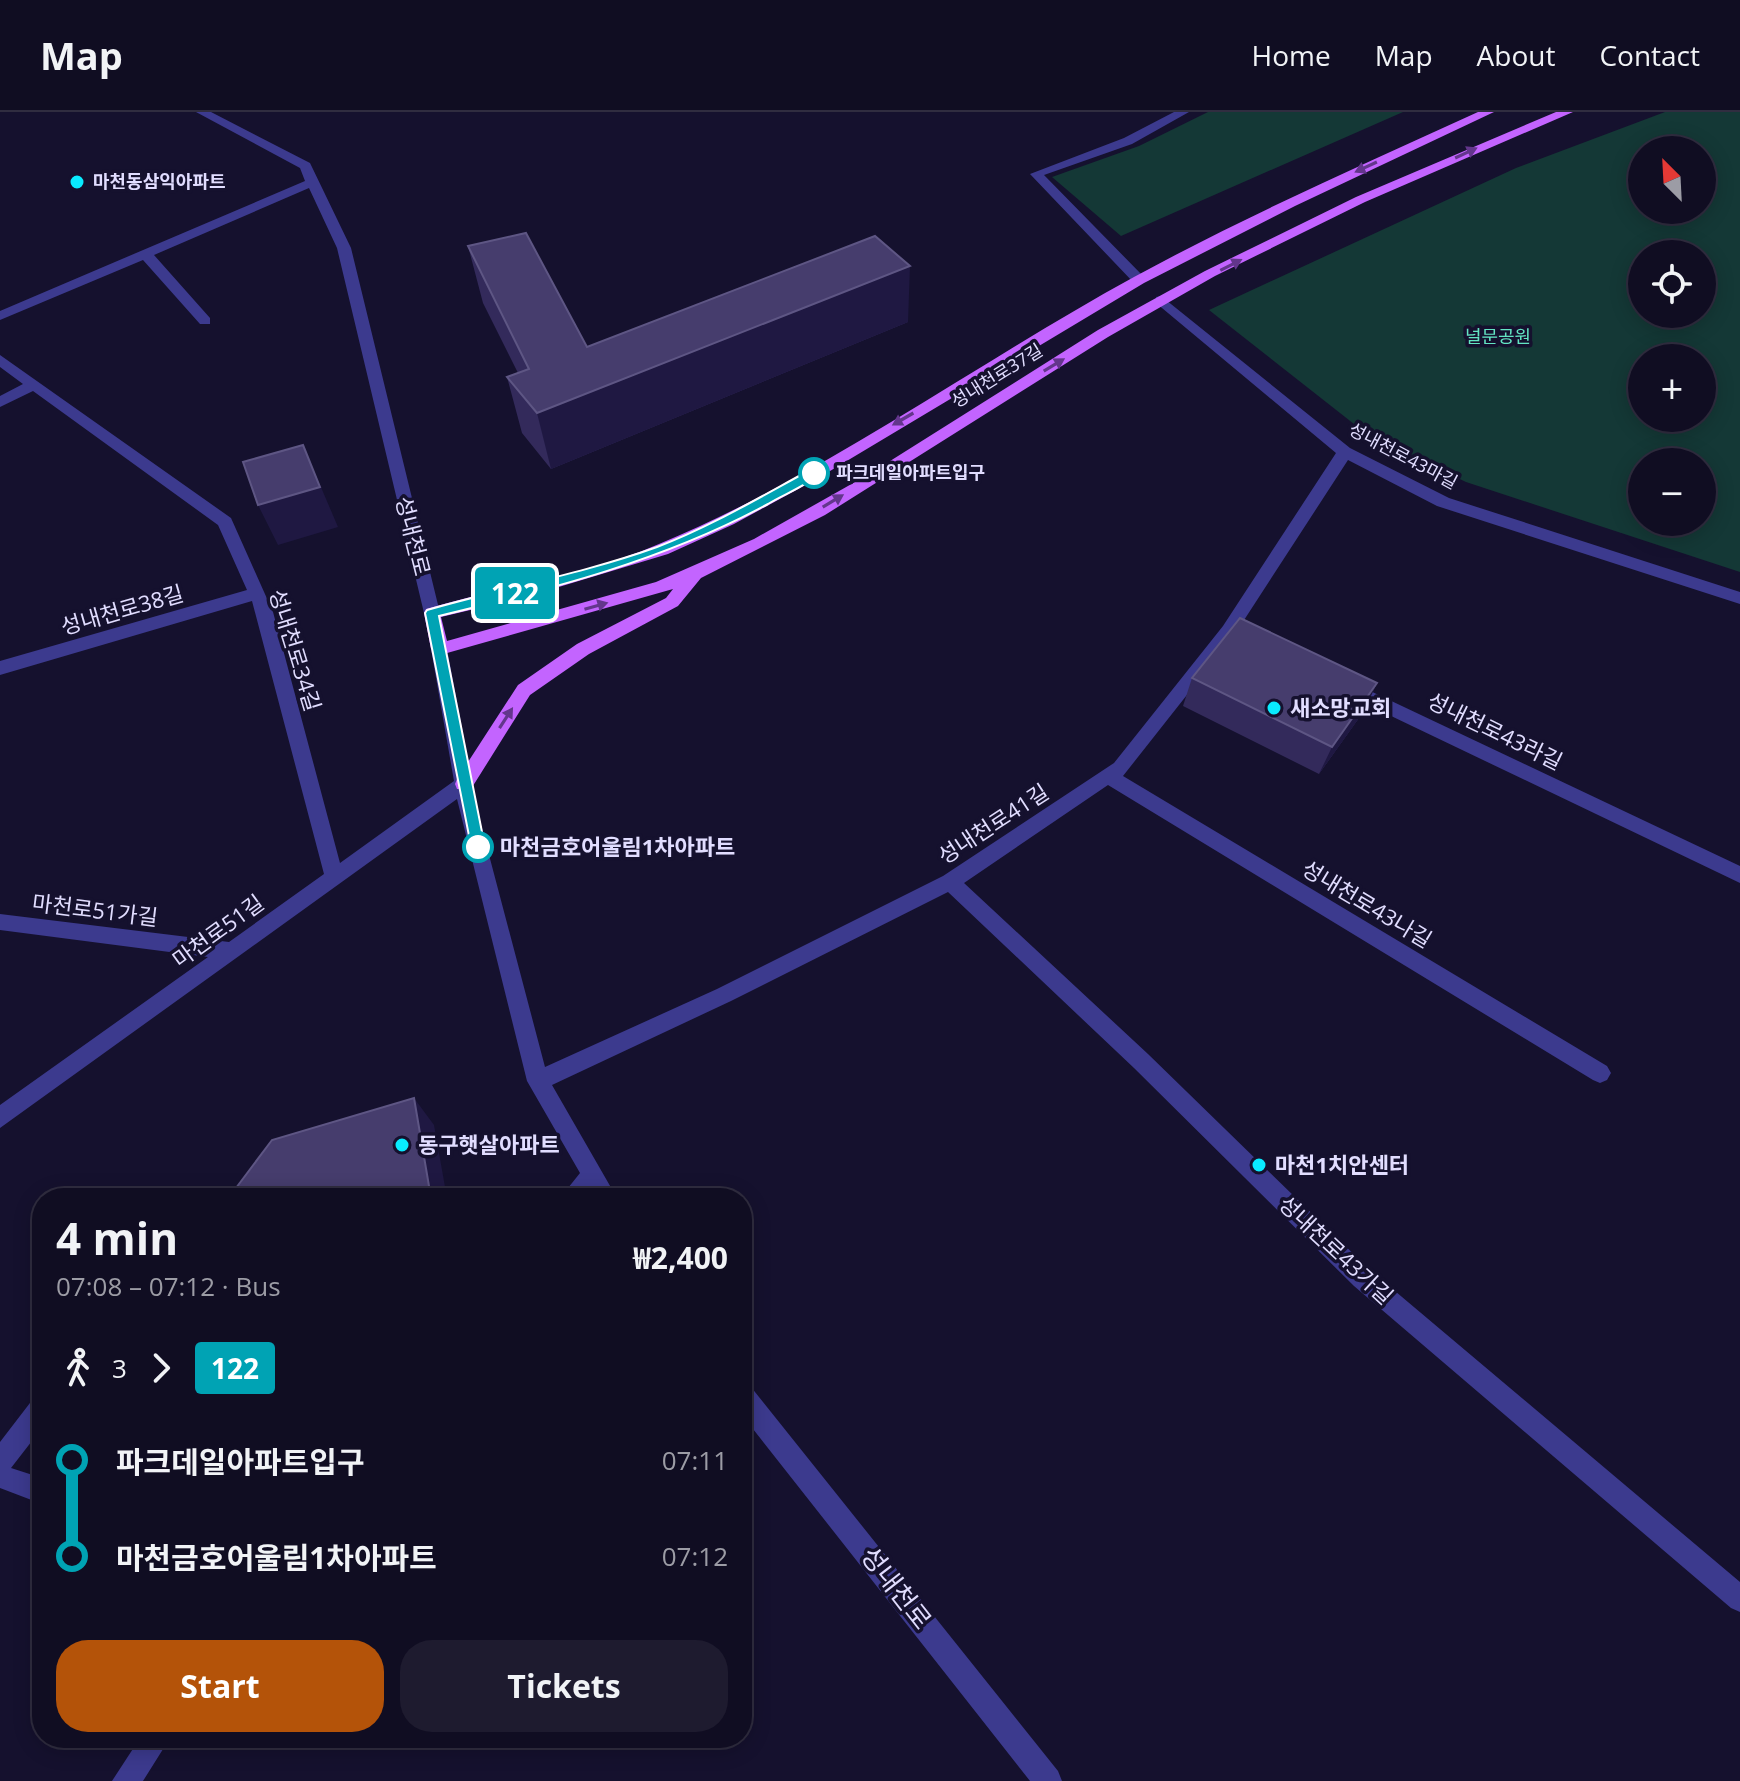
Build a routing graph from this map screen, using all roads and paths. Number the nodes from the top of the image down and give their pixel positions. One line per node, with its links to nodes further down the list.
1 (202, 112): 5 (street, 성내천로)
2 (1183, 112): 7 (street)
3 (1488, 112): 7 (main road, 성내천로37길, one-way to 7)
4 (1567, 112): 8 (main road, 성내천로37길, one-way to 4)
5 (313, 182): 6 (street); 18 (street, 성내천로)
6 (145, 253): 9 (street); 10 (street)
7 (1139, 280): 8 (main road, 성내천로43마길); 18 (main road, 성내천로37길, one-way to 18)
8 (1161, 300): 14 (street, 성내천로43마길); 15 (main road, 성내천로37길, one-way to 8)
9 (0, 316)
10 (205, 321)
11 (0, 360): 12 (street, 성내천로34길)
12 (33, 385): 13 (street); 16 (street, 성내천로34길)
13 (0, 402)
14 (1345, 452): 17 (street, 성내천로43마길); 22 (street, 성내천로41길)
15 (695, 574): 19 (main road, 성내천로37길, one-way to 15); 23 (main road, one-way to 15)
16 (257, 593): 20 (street, 성내천로38길); 25 (street, 성내천로34길)
17 (1740, 598)
18 (432, 613): 19 (main road, 성내천로)
19 (440, 649): 23 (street, 성내천로)
20 (0, 668)
21 (1329, 678): 24 (street, 성내천로43라길)
22 (1108, 776): 26 (street, 성내천로41길); 29 (street, 성내천로43나길)
23 (464, 784): 25 (street, 마천로51길); 30 (street, 성내천로)
24 (1740, 875)
25 (334, 876): 28 (street, 마천로51길)
26 (950, 882): 30 (street, 성내천로41길); 40 (street, 성내천로43가길)
27 (0, 922): 28 (street, 마천로51가길)
28 (231, 951): 31 (street, 마천로51길)
29 (1600, 1073)
30 (538, 1081): 32 (street, 성내천로)
31 (0, 1118)
32 (593, 1175): 33 (street); 34 (street, 성내천로)
33 (581, 1188)
34 (600, 1188)
35 (752, 1409): 43 (street, 성내천로)
36 (32, 1421): 37 (street)
37 (0, 1462)
38 (0, 1476): 39 (street)
39 (32, 1487)
40 (1740, 1599)
41 (149, 1748): 42 (street)
42 (126, 1781)
43 (1048, 1781)

